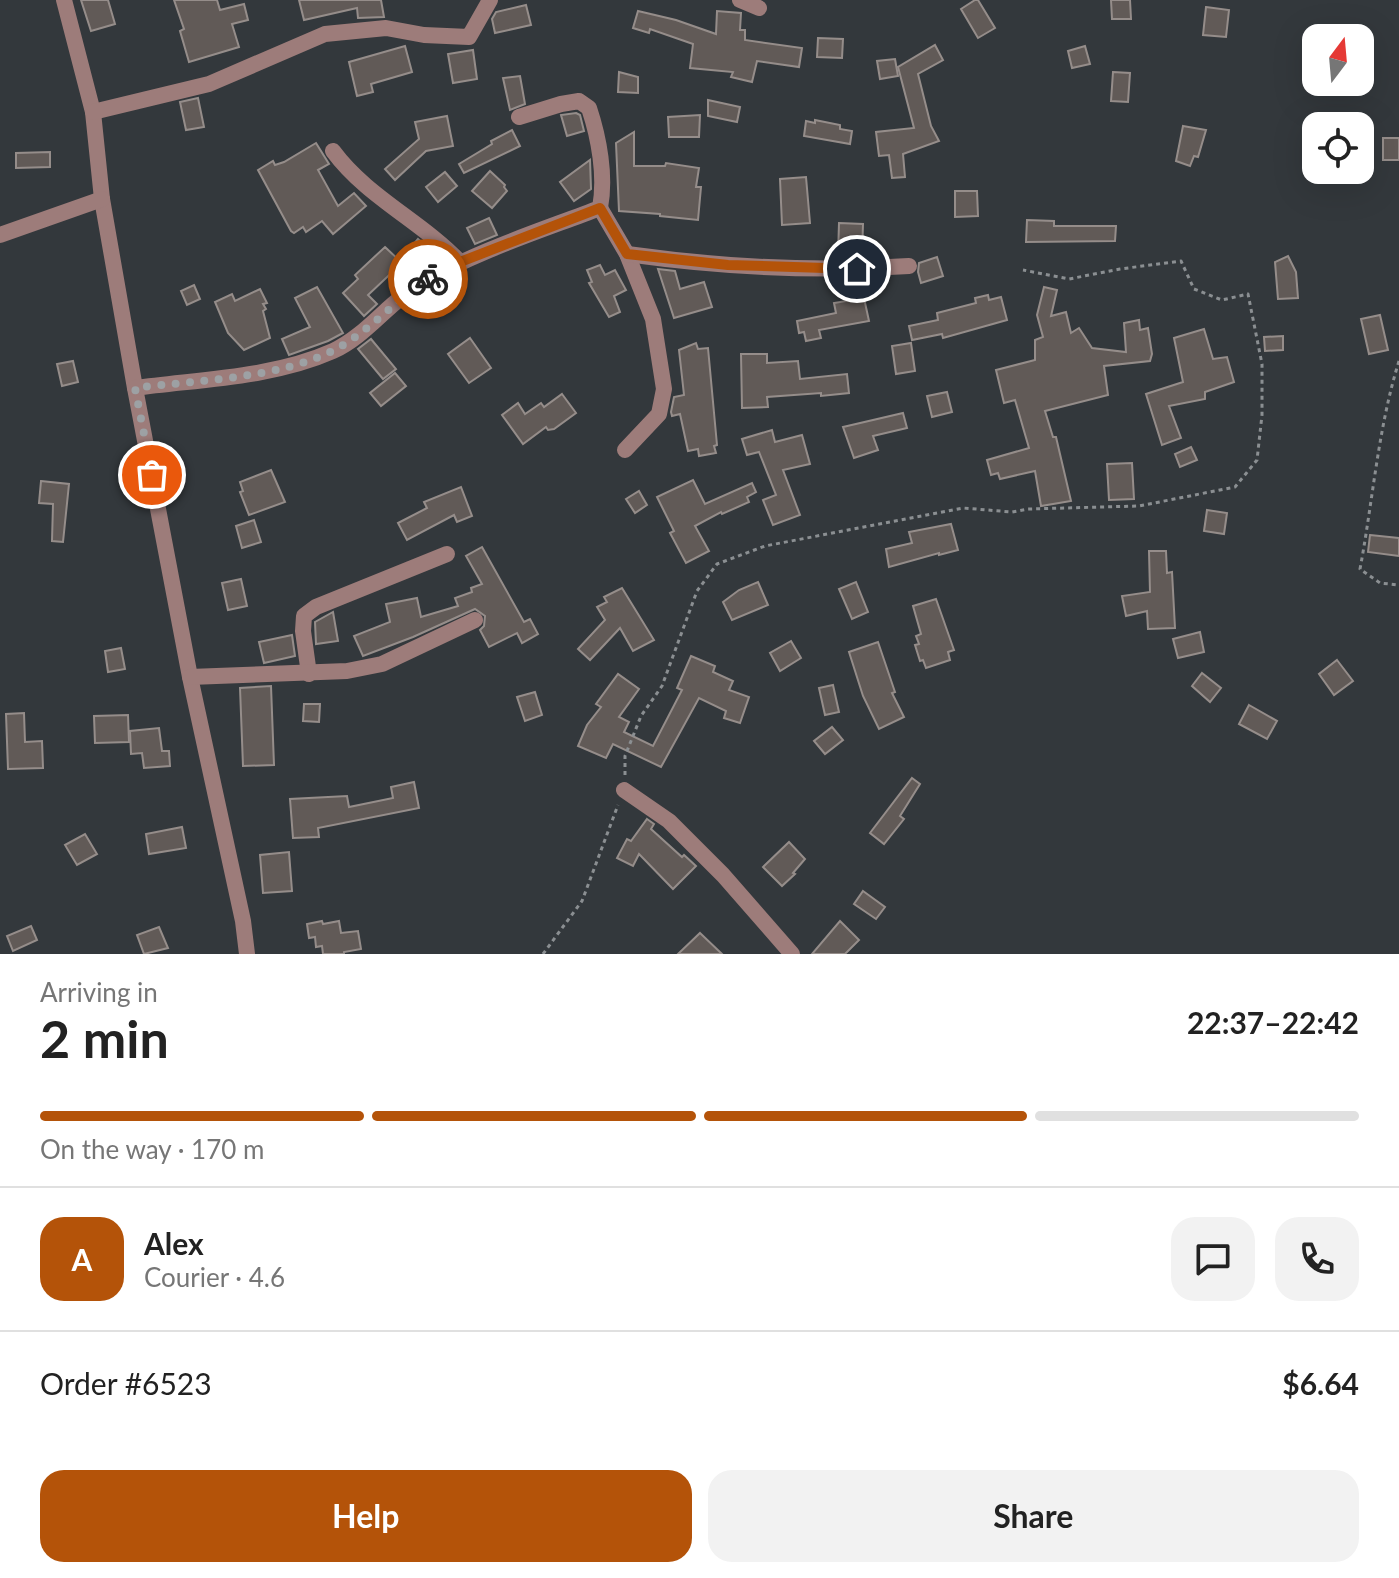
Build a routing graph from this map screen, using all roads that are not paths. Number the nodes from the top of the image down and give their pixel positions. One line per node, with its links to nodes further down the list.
1 (64, 0): 5 (street)
2 (490, 0): 5 (street)
3 (740, 0): 4 (street)
4 (759, 8)
5 (93, 112): 8 (street)
6 (519, 117): 9 (street)
7 (333, 151): 12 (street)
8 (102, 199): 10 (street); 14 (street)
9 (600, 208): 11 (street); 12 (street)
10 (0, 235)
11 (627, 254): 13 (street); 15 (street)
12 (460, 262): 14 (street)
13 (909, 266)
14 (135, 388): 19 (street)
15 (625, 450)
16 (447, 554): 18 (street)
17 (475, 620): 18 (street)
18 (309, 674): 19 (street)
19 (190, 677): 21 (street)
20 (624, 790): 22 (street)
21 (247, 954)
22 (792, 954)

